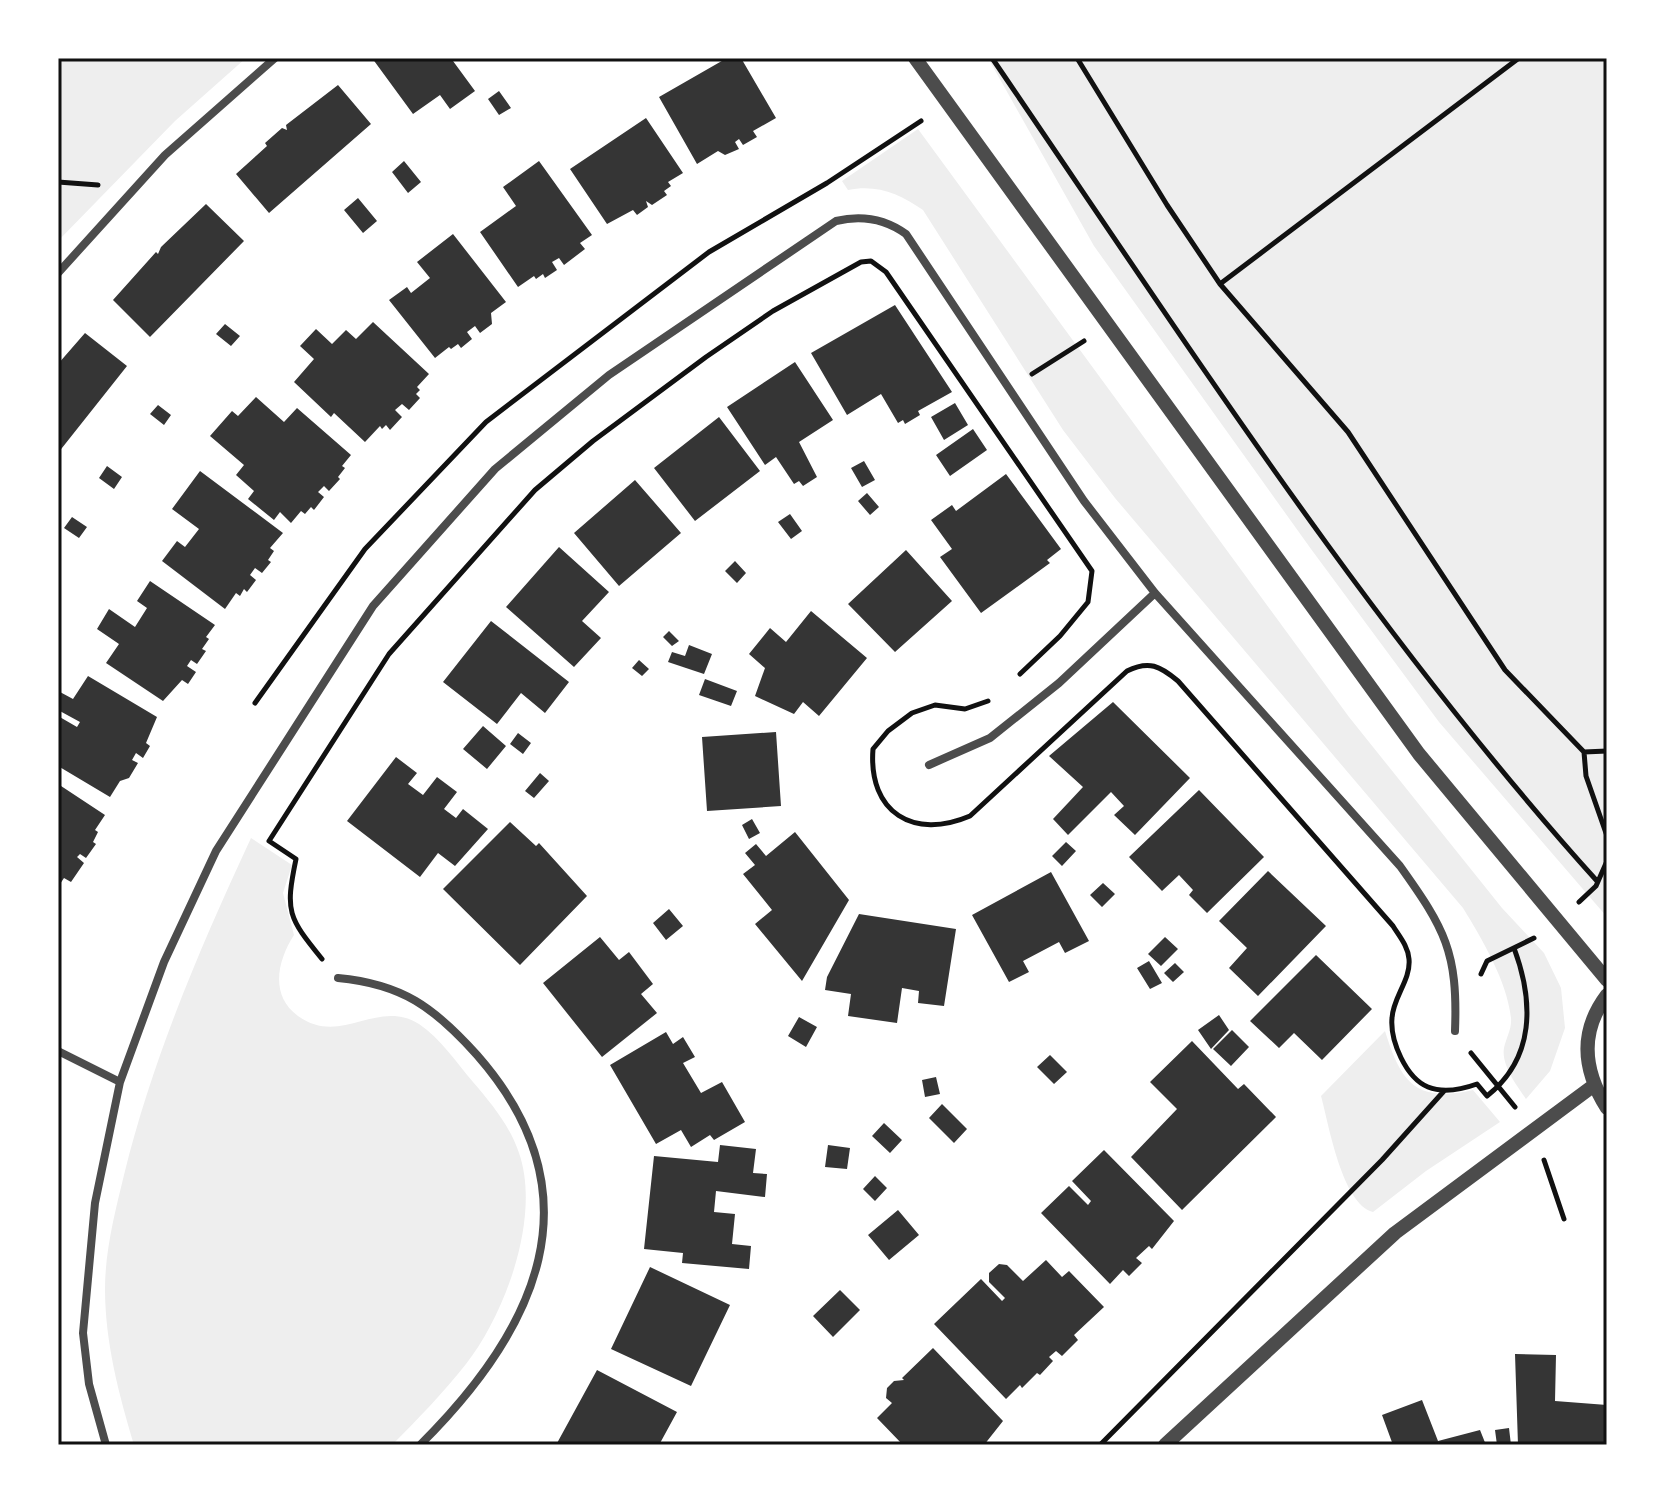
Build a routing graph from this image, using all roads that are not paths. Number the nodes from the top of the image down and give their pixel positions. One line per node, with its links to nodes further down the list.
1 (275, 58): 3 (street)
2 (915, 58): 7 (street)
3 (58, 273)
4 (1155, 593): 5 (street); 9 (street); 11 (street)
5 (929, 765)
6 (338, 978): 15 (street)
7 (1607, 980)
8 (1607, 995): 12 (street)
9 (1455, 1031)
10 (58, 1051): 11 (street)
11 (120, 1082): 14 (street)
12 (1593, 1086): 13 (street); 16 (street)
13 (1607, 1108)
14 (106, 1445)
15 (420, 1445)
16 (1165, 1445)

